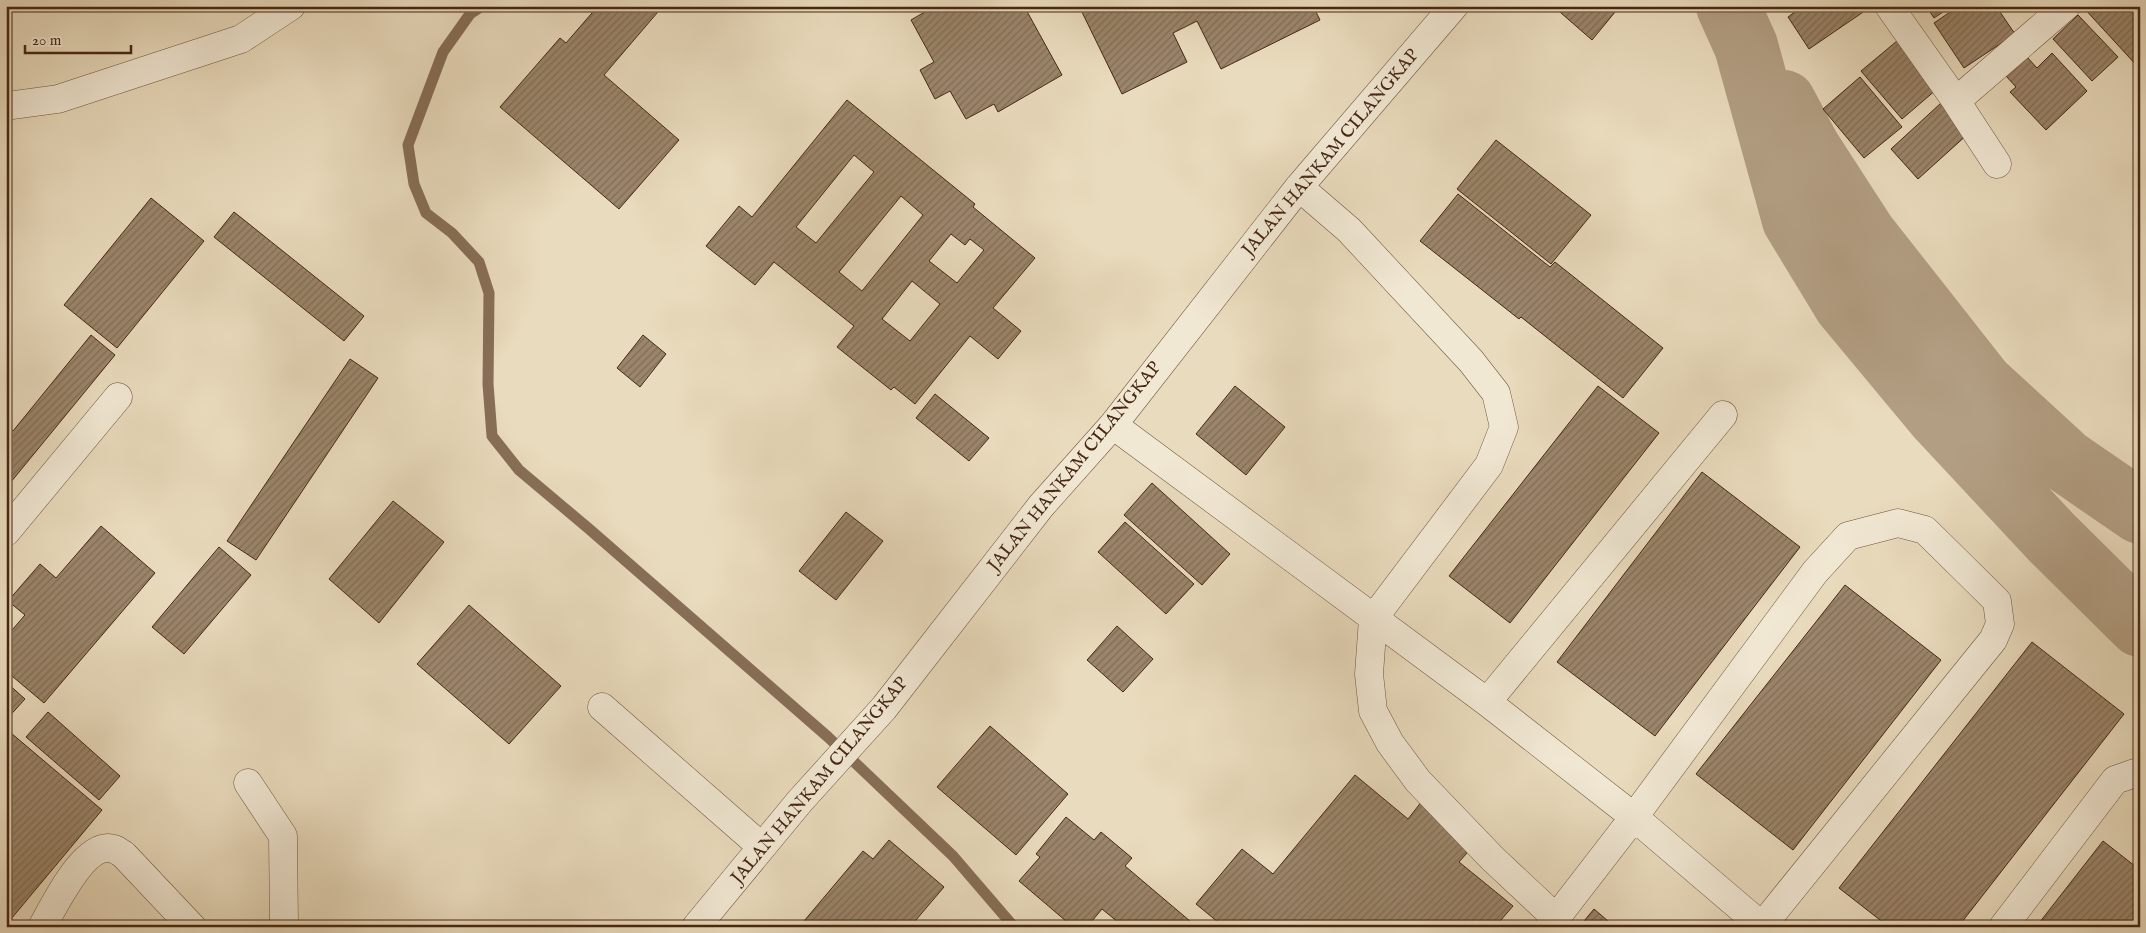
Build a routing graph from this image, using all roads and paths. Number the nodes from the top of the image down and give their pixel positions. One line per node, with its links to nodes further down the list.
1 (291, 6): 6 (street)
2 (1454, 6): 8 (street, JALAN HANKAM CILANGKAP)
3 (1890, 6): 5 (street)
4 (2066, 6): 5 (street)
5 (1956, 101): 7 (street)
6 (6, 106)
7 (1997, 164)
8 (1299, 187): 11 (street, JALAN HANKAM CILANGKAP); 13 (street)
9 (118, 397): 12 (street)
10 (1723, 415): 14 (street)
11 (1113, 425): 13 (street); 19 (street, JALAN HANKAM CILANGKAP)
12 (6, 532)
13 (1373, 619): 14 (street); 20 (street)
14 (1487, 702): 18 (street)
15 (602, 707): 19 (street)
16 (2140, 776): 26 (street)
17 (248, 783): 23 (street)
18 (1634, 817): 20 (street); 25 (street); 25 (street)
19 (762, 847): 24 (street, JALAN HANKAM CILANGKAP)
20 (1552, 922)
21 (42, 927): 22 (street)
22 (192, 927)
23 (284, 927)
24 (696, 927)
25 (1762, 927)
26 (2003, 927)

